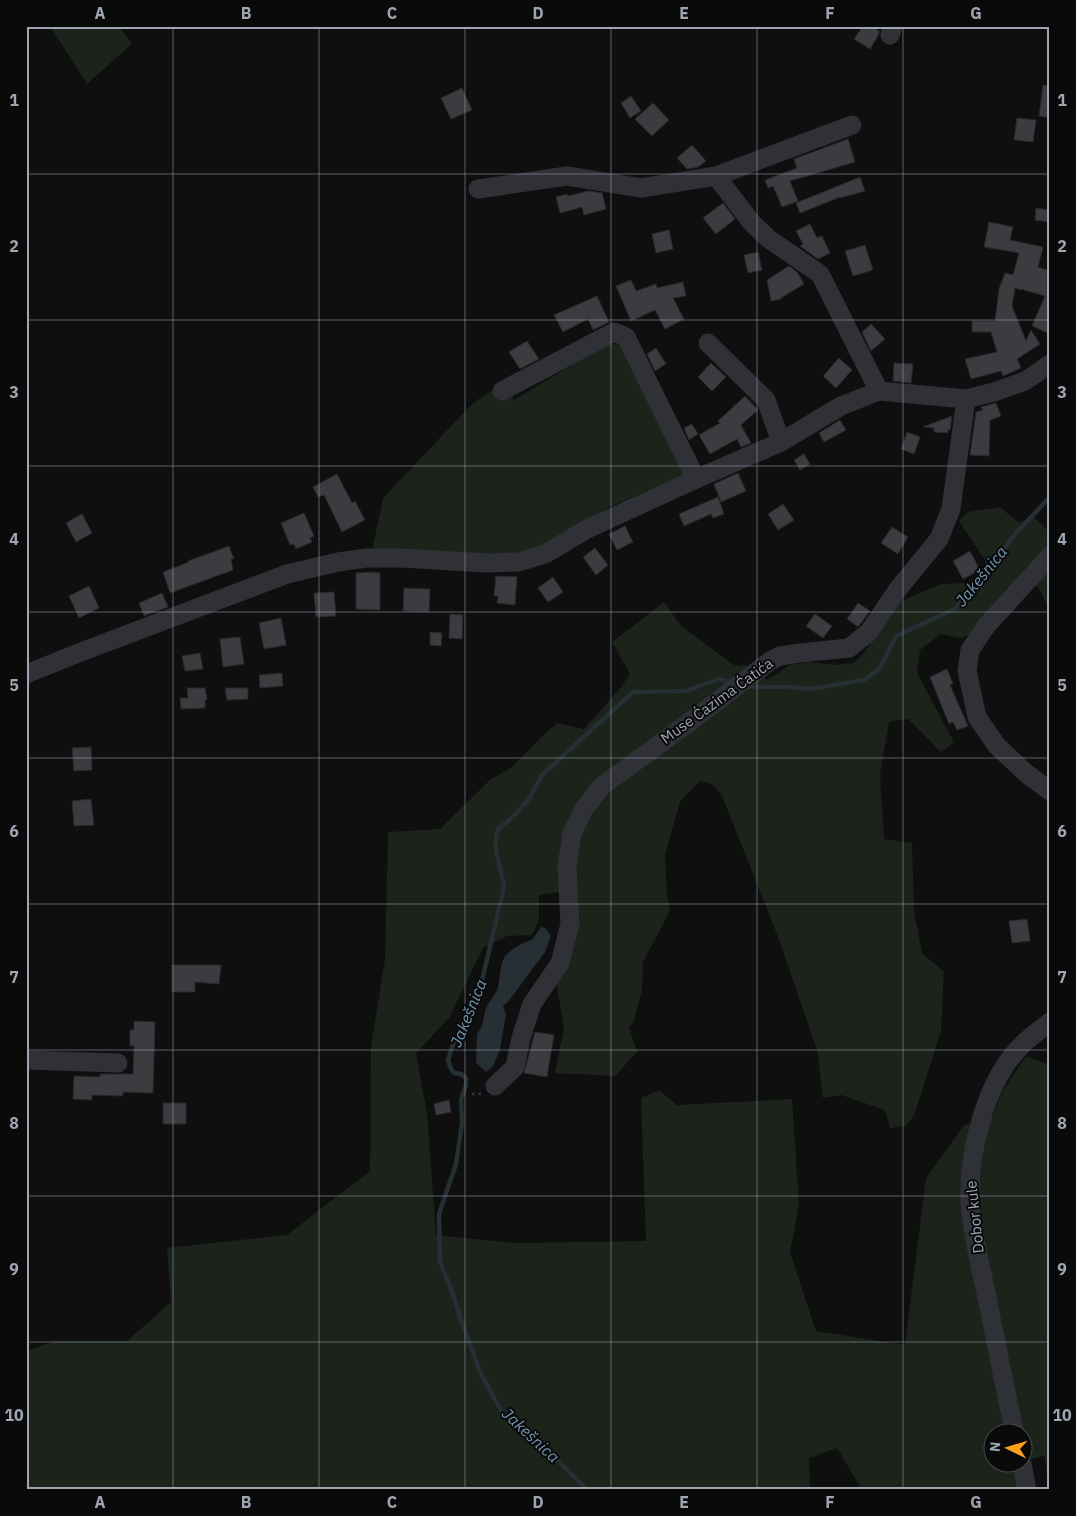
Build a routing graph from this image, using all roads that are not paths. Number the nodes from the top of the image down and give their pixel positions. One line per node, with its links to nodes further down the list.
1 (852, 125): 2 (street)
2 (716, 176): 3 (street); 7 (street)
3 (478, 189)
4 (708, 343): 9 (street)
5 (1050, 364): 8 (street)
6 (502, 391): 10 (street)
7 (879, 391): 8 (street); 9 (street)
8 (966, 398): 17 (street, Muse Ćazima Ćatića)
9 (781, 442): 10 (street)
10 (696, 479): 12 (street)
11 (1050, 556): 13 (street)
12 (26, 674)
13 (1050, 791)
14 (1050, 1022): 18 (street, Dobor kule)
15 (26, 1060): 16 (street)
16 (118, 1063)
17 (496, 1086)
18 (1013, 1424)
19 (1024, 1474): 20 (street)
20 (1027, 1490)

